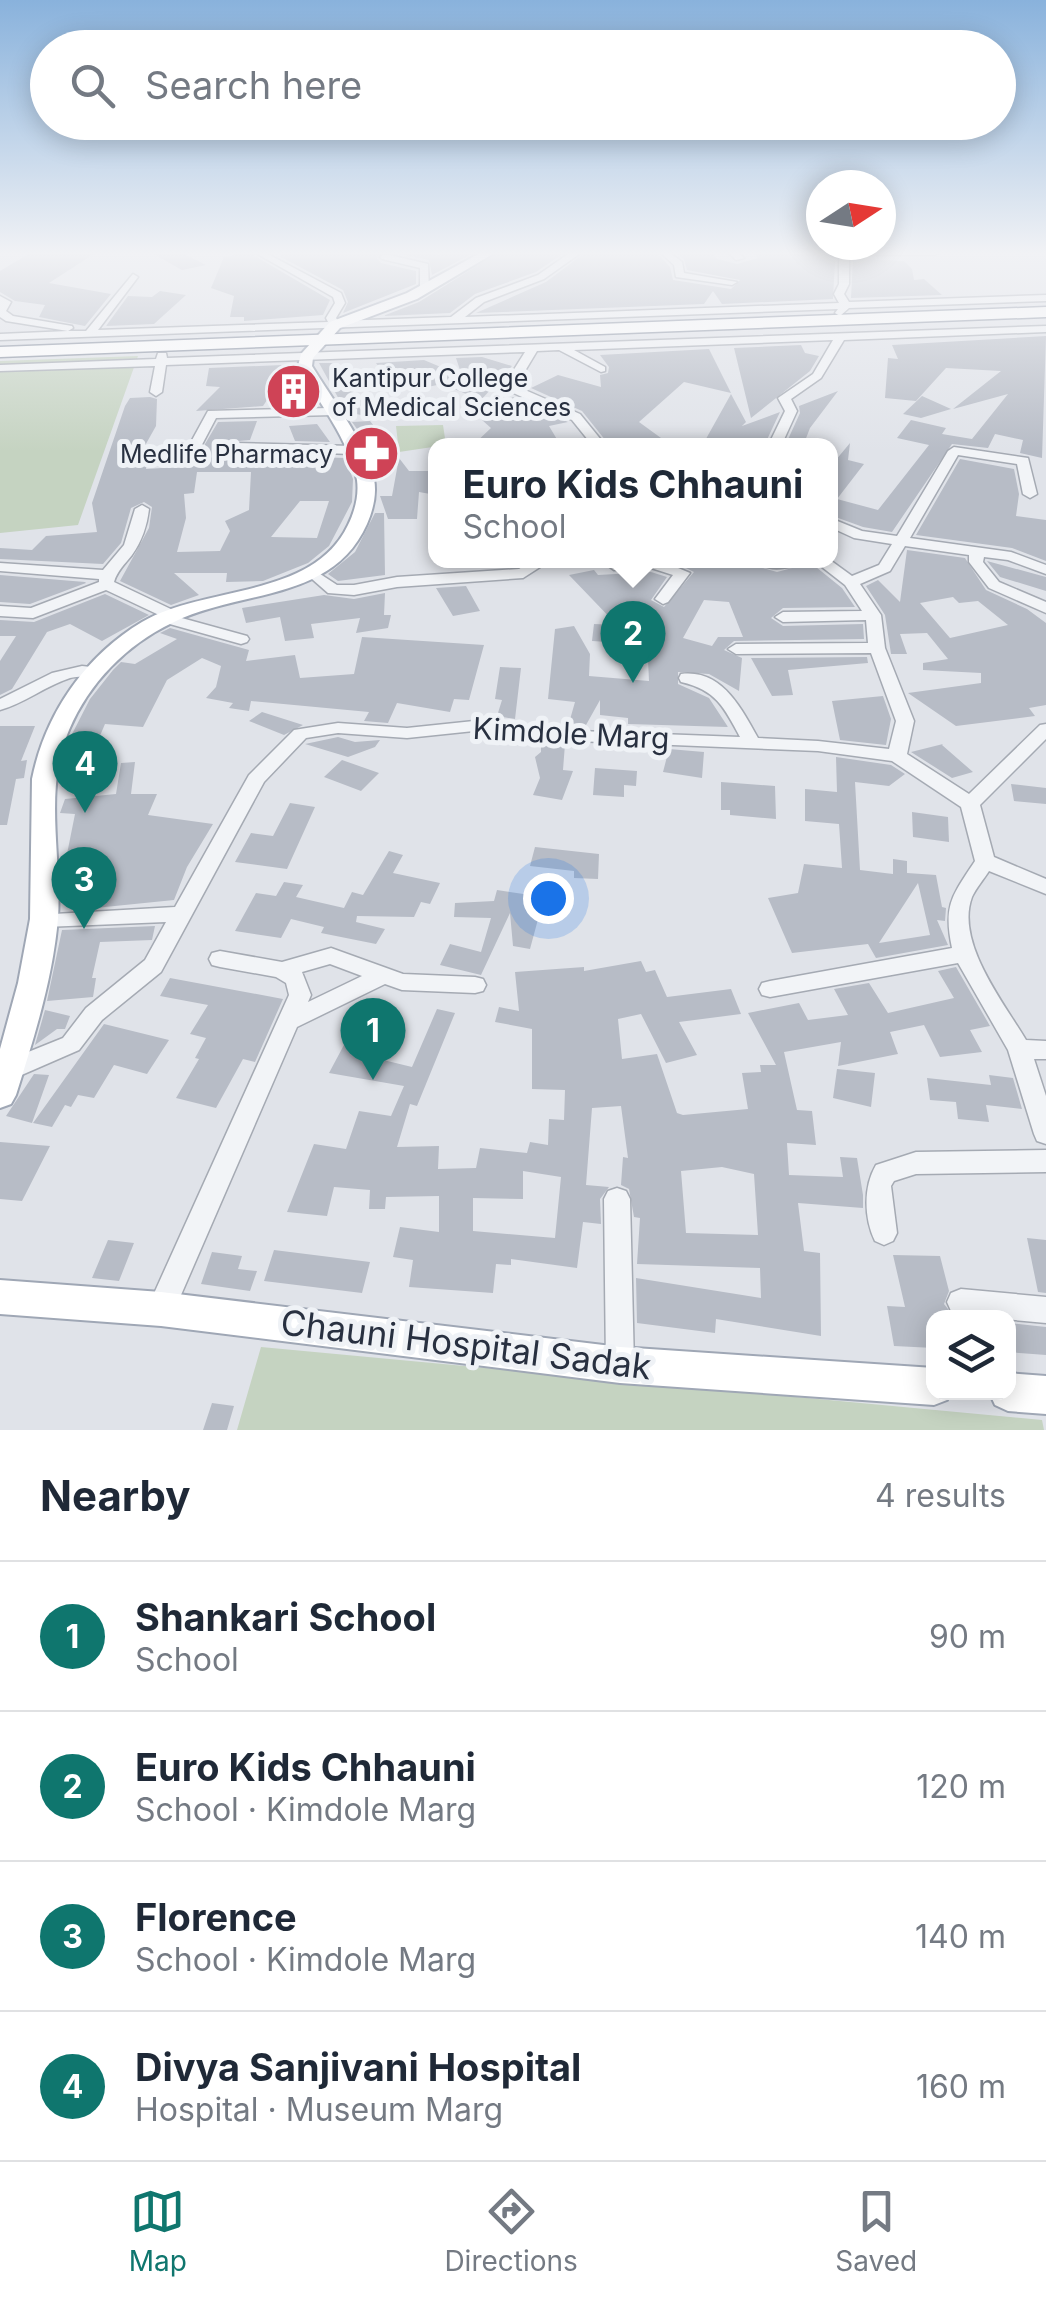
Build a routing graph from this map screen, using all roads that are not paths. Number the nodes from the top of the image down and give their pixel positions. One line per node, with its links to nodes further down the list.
1 (10, 319): 16 (street)
2 (106, 319): 16 (street)
3 (221, 319): 15 (street)
4 (331, 319): 18 (street)
5 (364, 319): 18 (main road)
6 (460, 319): 12 (street)
7 (864, 319): 10 (street)
8 (894, 319): 10 (highway)
9 (934, 319): 14 (street)
10 (844, 321): 11 (highway); 14 (street); 29 (street)
11 (775, 324): 12 (highway); 20 (street)
12 (450, 328): 18 (highway)
13 (1046, 329): 14 (street)
14 (948, 333)
15 (227, 335): 16 (street); 18 (street); 18 (highway); 19 (highway)
16 (95, 336): 17 (street); 19 (highway); 22 (highway)
17 (0, 337)
18 (320, 340): 21 (street); 23 (street); 27 (main road)
19 (168, 346): 23 (street)
20 (564, 348): 21 (street); 25 (street)
21 (532, 350): 28 (street)
22 (0, 352)
23 (157, 363): 24 (street); 26 (street)
24 (0, 368)
25 (601, 369)
26 (156, 392)
27 (329, 412): 31 (main road); 32 (street)
28 (593, 438)
29 (778, 438)
30 (236, 447): 31 (street)
31 (352, 450): 44 (main road)
32 (191, 453)
33 (1030, 494): 36 (street)
34 (142, 509): 46 (street)
35 (838, 526): 36 (street)
36 (900, 543): 37 (street); 47 (street)
37 (978, 550): 43 (street); 49 (street)
38 (0, 566): 46 (street)
39 (461, 568): 45 (street)
40 (531, 568): 45 (street)
41 (667, 568): 48 (street)
42 (831, 568): 47 (street)
43 (1046, 570)
44 (310, 572): 45 (street); 52 (main road)
45 (466, 577)
46 (107, 580): 50 (street); 52 (street)
47 (851, 582): 51 (street)
48 (664, 600)
49 (1046, 608)
50 (0, 611)
51 (873, 615): 53 (street); 55 (street)
52 (168, 617): 54 (street); 57 (main road)
53 (783, 617)
54 (240, 639)
55 (877, 648): 56 (street); 62 (street)
56 (736, 650)
57 (94, 672): 59 (street); 67 (main road)
58 (687, 678): 61 (street)
59 (0, 705)
60 (1041, 739): 63 (street)
61 (752, 743): 62 (street, Kimdole Marg); 66 (street, Kimdole Marg)
62 (897, 756): 63 (street)
63 (970, 804): 64 (street)
64 (985, 861): 65 (street); 68 (street)
65 (1046, 887)
66 (181, 914): 67 (street); 77 (street, Kimdole Marg)
67 (44, 920): 77 (main road)
68 (964, 954): 73 (street); 75 (street)
69 (220, 959): 70 (street)
70 (282, 970): 71 (street); 74 (street)
71 (380, 977): 72 (street); 74 (street)
72 (475, 986)
73 (770, 988)
74 (292, 1020): 86 (street)
75 (1019, 1049): 76 (street); 79 (street)
76 (1046, 1050)
77 (10, 1070): 78 (main road)
78 (0, 1095)
79 (1046, 1134)
80 (1046, 1162): 82 (street)
81 (617, 1199): 89 (street)
82 (884, 1233)
83 (0, 1297): 84 (main road)
84 (40, 1301): 86 (main road, Chauni Hospital Sadak); 87 (main road, Chauni Hospital Sadak)
85 (960, 1302): 88 (street)
86 (161, 1309): 89 (main road, Chauni Hospital Sadak)
87 (0, 1310)
88 (1046, 1310)
89 (620, 1364): 90 (main road, Chauni Hospital Sadak)
90 (926, 1386)
91 (1016, 1393): 92 (main road)
92 (1046, 1395)

